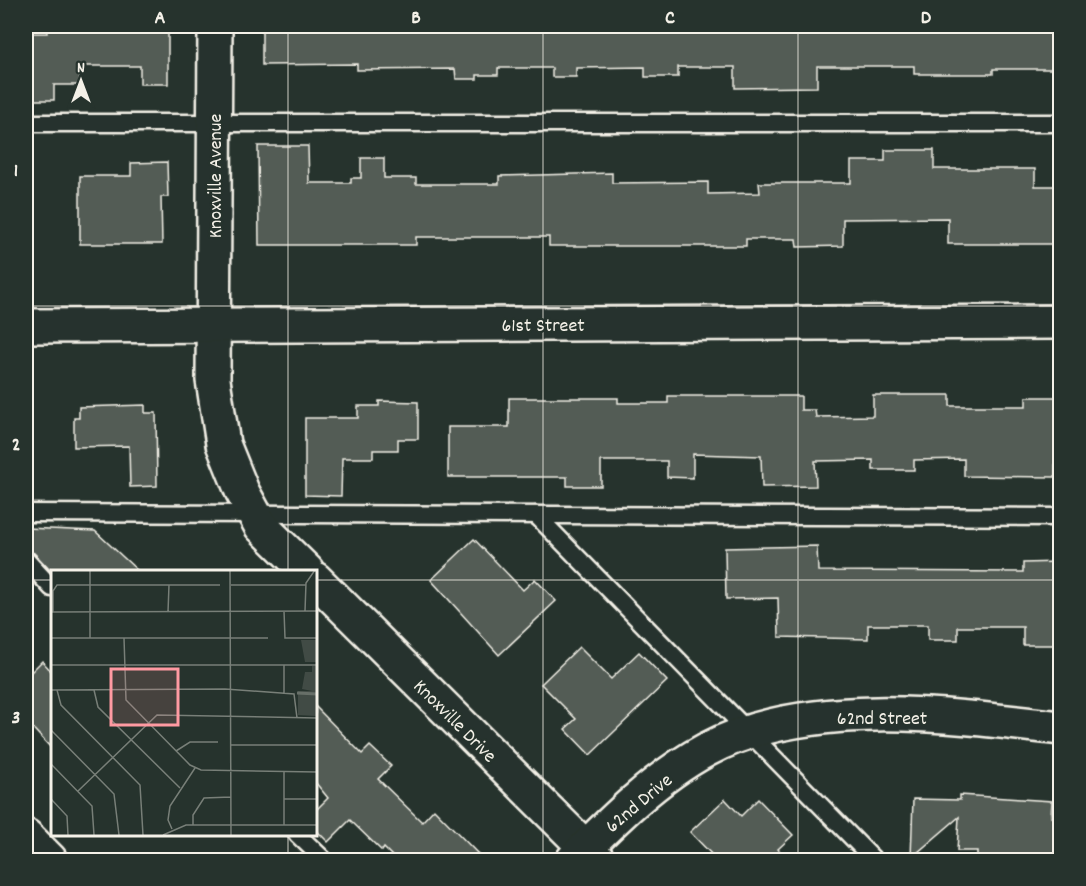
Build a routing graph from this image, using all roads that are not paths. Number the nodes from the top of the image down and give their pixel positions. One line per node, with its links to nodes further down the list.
1 (215, 26): 3 (street, Knoxville Avenue)
2 (26, 123): 3 (lane)
3 (214, 123): 4 (lane); 7 (street, Knoxville Avenue)
4 (1060, 123)
5 (1060, 322): 7 (street, 61st Street)
6 (26, 326): 7 (street, 61st Street)
7 (213, 326): 9 (street)
8 (26, 513): 9 (lane)
9 (255, 514): 10 (lane); 13 (street)
10 (536, 515): 11 (lane); 17 (lane)
11 (1060, 517)
12 (26, 560): 15 (lane)
13 (306, 570)
14 (316, 580): 21 (street, Knoxville Drive)
15 (51, 587)
16 (1060, 728): 17 (street, 62nd Street)
17 (747, 733): 18 (street, 62nd Street); 24 (lane)
18 (707, 749): 21 (street, 62nd Drive)
19 (298, 835): 23 (lane)
20 (26, 836): 22 (street)
21 (585, 856)
22 (50, 861)
23 (324, 861)
24 (874, 861)

